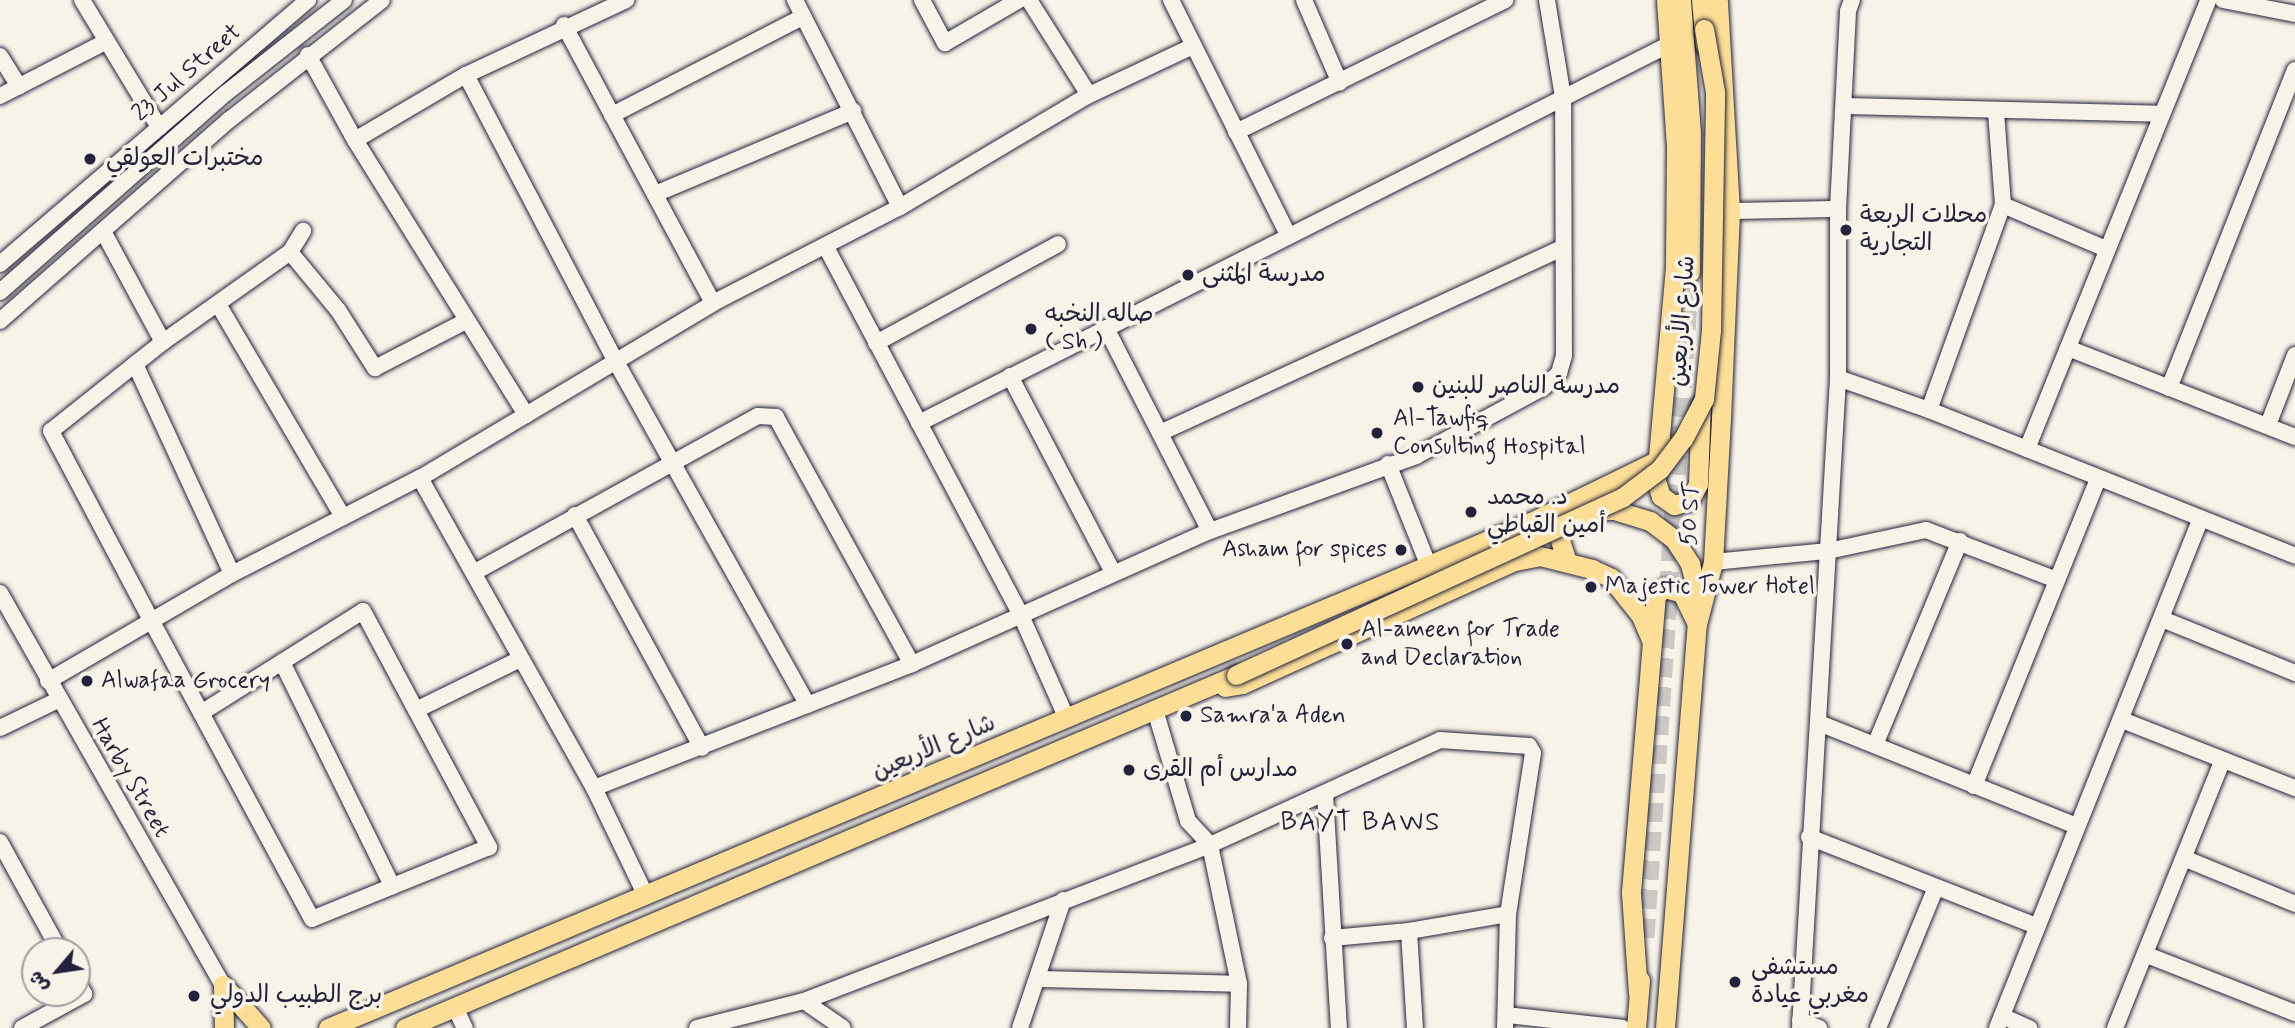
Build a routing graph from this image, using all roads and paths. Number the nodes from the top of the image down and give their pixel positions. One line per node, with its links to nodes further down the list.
1 (82, 0): 26 (street)
2 (308, 0): 32 (street, 23 Jul Street)
3 (344, 0): 24 (street)
4 (382, 0): 29 (street)
5 (626, 0): 23 (street)
6 (794, 0): 22 (street)
7 (922, 0): 8 (street)
8 (1019, 0)
9 (1029, 0): 36 (street)
10 (1171, 0): 28 (street)
11 (1304, 0): 34 (street)
12 (1505, 0): 34 (street)
13 (1547, 0): 38 (street)
14 (1666, 0): 27 (main road)
15 (1681, 0): 62 (main road)
16 (1701, 0): 25 (main road)
17 (1718, 0): 51 (main road, 50 ST)
18 (1852, 0): 39 (street)
19 (2208, 0): 42 (street)
20 (2223, 0): 21 (street)
21 (2295, 14)
22 (803, 17): 40 (street); 43 (street)
23 (565, 25): 33 (street); 43 (street)
24 (311, 26): 32 (street); 60 (street)
25 (1704, 29): 86 (main road); 120 (main road, شارع الأربعين, bridge)
26 (105, 43): 35 (street); 44 (street)
27 (1670, 44): 38 (street); 86 (main road)
28 (1193, 46): 36 (street); 45 (street)
29 (308, 55): 46 (street); 53 (street)
30 (0, 56): 35 (street)
31 (2295, 70): 79 (street)
32 (220, 74): 44 (street, 23 Jul Street)
33 (466, 75): 46 (street); 75 (street)
34 (1340, 83): 45 (street)
35 (19, 86): 37 (street)
36 (1089, 95): 49 (street)
37 (0, 96)
38 (1563, 97): 54 (street); 57 (street)
39 (1844, 106): 41 (street); 50 (street)
40 (853, 111): 47 (street); 49 (street)
41 (1996, 111): 42 (street); 48 (street)
42 (2162, 114): 58 (street)
43 (612, 115): 47 (street)
44 (159, 127): 61 (street, 23 Jul Street)
45 (1236, 132): 54 (street)
46 (355, 140): 69 (street)
47 (655, 194): 65 (street)
48 (2003, 205): 58 (street); 80 (street)
49 (900, 207): 56 (street)
50 (1838, 209): 51 (street); 78 (street)
51 (1730, 211): 103 (main road, 50 ST)
52 (303, 230): 59 (street)
53 (104, 233): 68 (street); 71 (street)
54 (1287, 235): 70 (street)
55 (1058, 244): 72 (street)
56 (826, 247): 65 (street); 72 (street)
57 (1562, 248): 84 (street); 89 (street)
58 (2106, 249): 73 (street)
59 (290, 252): 66 (street); 69 (street)
60 (38, 261): 63 (street); 64 (street); 67 (street)
61 (0, 264)
62 (1690, 272)
63 (0, 277)
64 (0, 292)
65 (713, 303): 75 (street)
66 (218, 304): 71 (street); 94 (street)
67 (0, 311)
68 (0, 321)
69 (466, 321): 81 (street)
70 (1106, 328): 77 (street); 84 (street)
71 (163, 342): 76 (street)
72 (876, 343): 82 (street)
73 (2068, 348): 79 (street); 87 (street)
74 (2295, 355): 83 (street)
75 (615, 360): 81 (street); 88 (street)
76 (135, 364): 107 (street); 112 (street)
77 (1010, 376): 82 (street); 106 (street)
78 (1838, 378): 80 (street); 99 (street)
79 (2169, 388): 83 (street)
80 (1929, 410): 87 (street)
81 (526, 415): 90 (street)
82 (919, 423): 110 (street)
83 (2268, 425): 85 (street)
84 (1160, 433): 97 (street)
85 (2295, 437)
86 (1661, 439): 92 (main road, شارع الأربعين)
87 (2027, 449): 91 (street)
88 (672, 460): 93 (street); 117 (street); 122 (street)
89 (1388, 464): 97 (street); 104 (street)
90 (420, 478): 94 (street); 105 (street)
91 (2098, 479): 95 (street); 108 (street)
92 (1558, 509): 96 (main road, شارع الأربعين); 102 (main road); 111 (main road)
93 (575, 515): 105 (street); 131 (street)
94 (343, 517): 107 (street)
95 (2201, 518): 101 (street); 113 (street)
96 (1531, 522): 100 (main road); 104 (main road, شارع الأربعين)
97 (1210, 531): 106 (street)
98 (1960, 541): 99 (street); 108 (street); 130 (street)
99 (1828, 551): 103 (street); 128 (street)
100 (1540, 556): 102 (main road); 120 (main road)
101 (2295, 556)
102 (1567, 562): 114 (main road)
103 (1713, 562): 111 (main road, 50 ST)
104 (1428, 564): 126 (main road, شارع الأربعين)
105 (475, 572): 115 (street)
106 (1113, 572): 110 (street)
107 (232, 574): 112 (street)
108 (2057, 580): 133 (street)
109 (0, 593): 119 (street, Harby Street)
110 (1020, 613): 117 (street); 126 (street)
111 (1699, 616): 114 (main road); 179 (main road, 50 ST)
112 (151, 620): 119 (street); 125 (street)
113 (2162, 620): 118 (street); 127 (street)
114 (1651, 640): 157 (main road)
115 (520, 659): 123 (street); 134 (street)
116 (282, 662): 123 (street); 125 (street); 142 (street)
117 (912, 664): 122 (street)
118 (2295, 673)
119 (48, 681): 121 (street, Harby Street)
120 (1200, 691): 124 (main road)
121 (58, 700): 129 (street); 156 (street, Harby Street)
122 (808, 705): 131 (street)
123 (416, 710): 142 (street)
124 (1155, 710): 140 (street); 160 (main road)
125 (201, 713): 142 (street)
126 (1067, 719): 144 (main road, شارع الأربعين)
127 (2122, 720): 132 (street); 137 (street)
128 (1819, 723): 130 (street); 138 (street)
129 (0, 728)
130 (1875, 745): 133 (street)
131 (702, 748): 134 (street)
132 (2223, 760): 135 (street); 141 (street)
133 (1974, 786): 137 (street)
134 (594, 788): 144 (street)
135 (2295, 788)
136 (1325, 794): 140 (street); 147 (street); 152 (street)
137 (2077, 826): 148 (street)
138 (1809, 837): 143 (street); 164 (street)
139 (0, 842): 150 (street)
140 (1210, 845): 145 (street); 155 (street)
141 (2186, 859): 146 (street); 153 (street)
142 (392, 886)
143 (1936, 887): 148 (street); 181 (street)
144 (646, 896): 168 (main road, شارع الأربعين)
145 (1063, 900): 154 (street); 158 (street)
146 (2295, 904)
147 (1507, 914): 149 (street); 162 (street)
148 (2036, 926): 163 (street)
149 (1409, 931): 152 (street); 176 (street)
150 (52, 937)
151 (1645, 937): 157 (main road)
152 (1332, 938): 175 (street)
153 (2147, 955): 161 (street); 183 (street)
154 (1039, 979): 155 (street); 173 (street)
155 (1239, 984): 174 (street)
156 (223, 985): 166 (main road); 167 (main road)
157 (1638, 993): 178 (main road)
158 (804, 1001): 171 (street); 172 (street)
159 (60, 1007): 165 (street)
160 (455, 1007): 169 (main road); 170 (street)
161 (2295, 1013)
162 (1506, 1021): 177 (street)
163 (1999, 1022): 182 (street)
164 (1800, 1024): 180 (street)
165 (22, 1028)
166 (224, 1028)
167 (261, 1028)
168 (328, 1028)
169 (405, 1028)
170 (465, 1028)
171 (696, 1028)
172 (843, 1028)
173 (1020, 1028)
174 (1238, 1028)
175 (1339, 1028)
176 (1415, 1028)
177 (1622, 1028)
178 (1636, 1028)
179 (1665, 1028)
180 (1819, 1028)
181 (1878, 1028)
182 (2029, 1028)
183 (2115, 1028)

